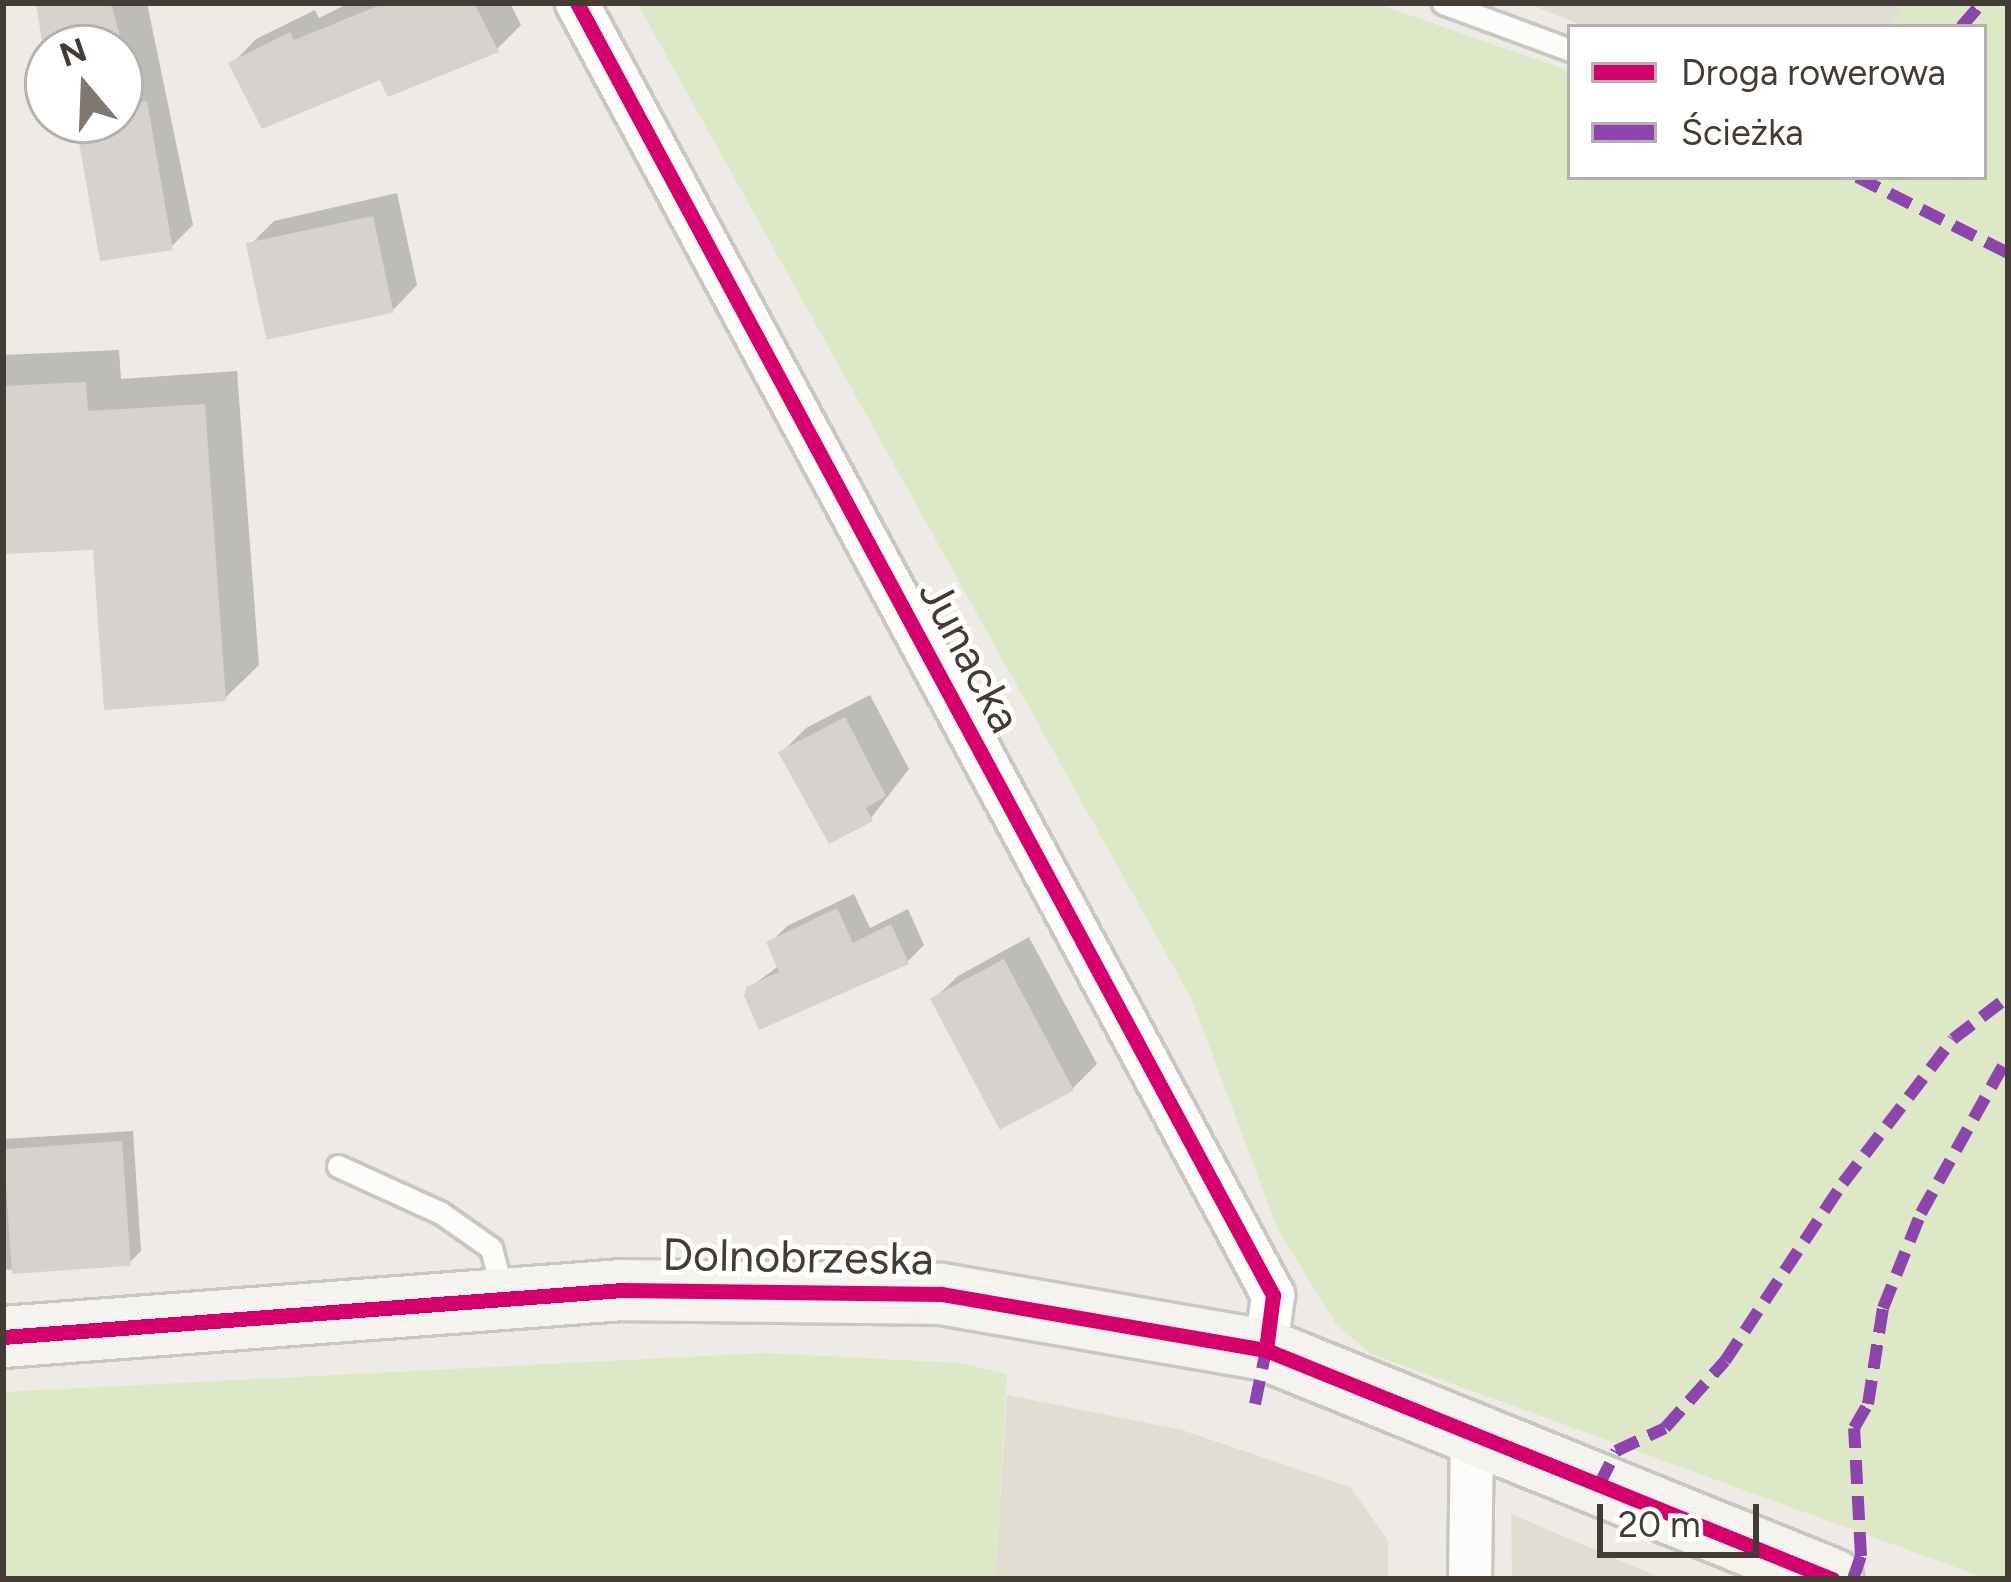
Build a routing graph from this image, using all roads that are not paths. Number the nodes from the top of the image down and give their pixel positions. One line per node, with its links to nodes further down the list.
1 (578, 3): 7 (street, Junacka)
2 (1443, 3): 3 (lane)
3 (1567, 49)
4 (338, 1166): 5 (lane)
5 (505, 1298): 6 (street, Dolnobrzeska); 7 (street, Dolnobrzeska)
6 (3, 1336)
7 (1266, 1350): 8 (street, Dolnobrzeska)
8 (1472, 1432): 9 (street); 10 (street, Dolnobrzeska)
9 (1470, 1579)
10 (1832, 1579)

